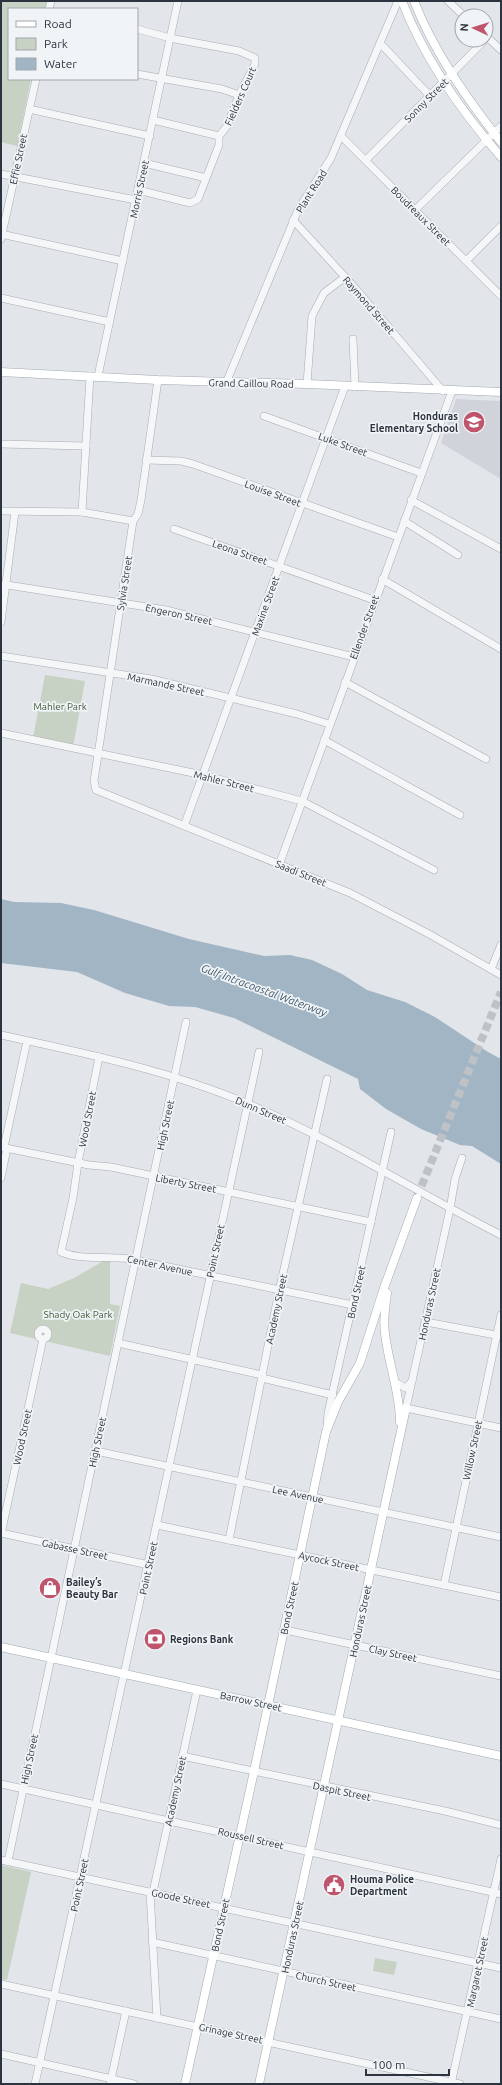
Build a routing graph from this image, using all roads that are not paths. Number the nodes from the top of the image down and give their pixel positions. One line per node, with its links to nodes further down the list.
1 (178, 1): 8 (street, Morris Street)
2 (398, 1): 9 (street, Plant Road)
3 (402, 1): 15 (main road)
4 (414, 1): 12 (main road)
5 (448, 1): 6 (street)
6 (455, 8)
7 (138, 29): 8 (street, Fielders Court)
8 (170, 38): 13 (street, Morris Street); 16 (street, Fielders Court)
9 (380, 43): 17 (street); 24 (street, Plant Road)
10 (477, 48): 12 (street, Sonny Street)
11 (138, 74): 13 (street)
12 (452, 74): 15 (street, Sonny Street); 21 (main road)
13 (161, 79): 16 (street); 19 (street, Morris Street)
14 (36, 80): 18 (street, Effie Street)
15 (444, 82): 17 (street, Sonny Street); 25 (main road)
16 (239, 95): 23 (street, Fielders Court)
17 (430, 96): 28 (street, Sonny Street)
18 (29, 109): 22 (street); 31 (street, Effie Street)
19 (154, 120): 22 (street, Morris Street); 23 (street)
20 (501, 126): 21 (street)
21 (494, 133): 25 (street); 26 (main road)
22 (150, 136): 29 (street, Morris Street)
23 (220, 136): 32 (street, Fielders Court)
24 (341, 136): 28 (street, Boudreaux Street); 36 (street, Plant Road)
25 (487, 140): 27 (main road); 35 (street)
26 (501, 142)
27 (501, 157)
28 (366, 160): 35 (street, Boudreaux Street)
29 (144, 163): 32 (street); 33 (street, Morris Street)
30 (1, 174): 31 (street)
31 (14, 177): 34 (street); 38 (street, Effie Street)
32 (206, 178): 33 (street, Fielders Court)
33 (138, 190): 34 (street, Morris Street)
34 (136, 200): 39 (street, Morris Street)
35 (415, 210): 40 (street, Boudreaux Street)
36 (293, 220): 41 (street, Raymond Street); 49 (street, Plant Road)
37 (501, 226): 40 (street)
38 (1, 236): 39 (street)
39 (123, 261): 44 (street, Morris Street)
40 (466, 261): 42 (street, Boudreaux Street)
41 (345, 277): 50 (street); 53 (street, Raymond Street)
42 (501, 296)
43 (1, 298): 44 (street)
44 (110, 322): 47 (street, Morris Street)
45 (353, 339): 52 (street)
46 (1, 372): 47 (main road, Grand Caillou Road)
47 (94, 376): 48 (main road, Grand Caillou Road); 59 (street, Morris Street)
48 (158, 380): 49 (main road, Grand Caillou Road); 60 (street, Sylvia Street)
49 (226, 383): 50 (main road, Grand Caillou Road)
50 (308, 384): 51 (main road, Grand Caillou Road)
51 (345, 386): 52 (main road, Grand Caillou Road); 57 (street, Maxine Street)
52 (354, 386): 53 (main road, Grand Caillou Road)
53 (443, 391): 54 (main road, Grand Caillou Road)
54 (452, 391): 55 (main road, Grand Caillou Road); 61 (street, Ellender Street)
55 (501, 392)
56 (264, 416): 57 (street, Luke Street)
57 (326, 438): 61 (street, Luke Street); 63 (street, Maxine Street)
58 (1, 444): 59 (street)
59 (86, 446): 66 (street, Morris Street)
60 (146, 460): 63 (street, Louise Street); 67 (street, Sylvia Street)
61 (421, 473): 62 (street, Ellender Street)
62 (412, 500): 68 (street, Ellender Street); 71 (street)
63 (302, 503): 70 (street, Louise Street); 73 (street, Maxine Street)
64 (1, 511): 65 (street)
65 (14, 512): 66 (street); 75 (street)
66 (82, 512): 67 (street)
67 (134, 521): 77 (street, Sylvia Street)
68 (404, 521): 70 (street, Ellender Street); 72 (street)
69 (174, 529): 73 (street, Leona Street)
70 (398, 537): 74 (street, Ellender Street)
71 (501, 549)
72 (458, 555)
73 (279, 566): 76 (street, Leona Street); 79 (street, Maxine Street)
74 (382, 579): 76 (street, Ellender Street); 80 (street)
75 (4, 585): 77 (street, Engeron Street); 78 (street)
76 (374, 600): 82 (street, Ellender Street)
77 (121, 603): 79 (street, Engeron Street); 83 (street, Sylvia Street)
78 (1, 622)
79 (255, 632): 82 (street, Engeron Street); 85 (street, Maxine Street)
80 (501, 649)
81 (1, 656): 83 (street, Marmande Street)
82 (354, 656): 84 (street, Ellender Street)
83 (111, 673): 85 (street, Marmande Street); 89 (street, Sylvia Street)
84 (345, 682): 86 (street, Ellender Street); 90 (street)
85 (231, 698): 86 (street, Marmande Street); 91 (street, Maxine Street)
86 (329, 724): 88 (street, Ellender Street)
87 (1, 733): 89 (street, Mahler Street)
88 (324, 740): 93 (street, Ellender Street); 94 (street)
89 (98, 753): 91 (street, Mahler Street); 92 (street, Sylvia Street)
90 (486, 759)
91 (203, 775): 93 (street, Mahler Street); 95 (street, Maxine Street)
92 (94, 787): 95 (street, Saadi Street)
93 (302, 801): 96 (street, Ellender Street); 97 (street, Mahler Street)
94 (460, 814)
95 (184, 826): 96 (street, Saadi Street)
96 (279, 865): 99 (street, Saadi Street)
97 (434, 870)
98 (501, 945): 99 (street)
99 (491, 969): 100 (street, Saadi Street)
100 (501, 975)
101 (186, 1022): 106 (street, High Street)
102 (1, 1035): 103 (street, Dunn Street)
103 (27, 1041): 105 (street, Dunn Street); 111 (street)
104 (259, 1052): 108 (street, Point Street)
105 (99, 1057): 106 (street, Dunn Street); 113 (street, Wood Street)
106 (176, 1077): 108 (street, Dunn Street); 115 (street, High Street)
107 (327, 1079): 110 (street, Academy Street)
108 (247, 1103): 110 (street, Dunn Street); 117 (street, Point Street)
109 (391, 1132): 114 (street, Bond Street)
110 (313, 1133): 114 (street, Dunn Street); 119 (street, Academy Street)
111 (4, 1148): 113 (street, Liberty Street); 116 (street)
112 (462, 1158): 120 (street, Honduras Street)
113 (78, 1163): 115 (street, Liberty Street); 123 (street, Wood Street)
114 (382, 1172): 120 (street, Dunn Street); 121 (street, Bond Street)
115 (154, 1177): 117 (street, Liberty Street); 124 (street, High Street)
116 (1, 1178)
117 (227, 1192): 119 (street, Liberty Street); 126 (street, Point Street)
118 (417, 1198): 125 (main road)
119 (298, 1207): 121 (street, Liberty Street); 127 (street, Academy Street)
120 (450, 1209): 122 (street, Dunn Street); 130 (street, Honduras Street)
121 (371, 1222): 128 (street, Bond Street)
122 (501, 1235)
123 (60, 1252): 124 (street, Center Avenue)
124 (137, 1260): 126 (street, Center Avenue); 133 (street, High Street)
125 (389, 1275): 137 (main road); 142 (main road)
126 (210, 1276): 127 (street, Center Avenue); 134 (street, Point Street)
127 (279, 1291): 128 (street, Center Avenue); 135 (street, Academy Street)
128 (353, 1305): 138 (street, Bond Street)
129 (501, 1315): 131 (street, Willow Street)
130 (426, 1322): 131 (street); 136 (street, Honduras Street)
131 (499, 1336): 140 (street, Willow Street)
132 (43, 1339): 151 (street, Wood Street)
133 (118, 1343): 134 (street); 144 (street, High Street)
134 (191, 1360): 135 (street); 145 (street, Point Street)
135 (262, 1376): 138 (street); 146 (street, Academy Street)
136 (413, 1379): 137 (street); 139 (street, Honduras Street)
137 (396, 1383): 143 (main road)
138 (333, 1395): 142 (street, Bond Street)
139 (406, 1408): 140 (street); 143 (main road, Honduras Street)
140 (478, 1424): 141 (street); 150 (street, Willow Street)
141 (501, 1428)
142 (326, 1432): 147 (main road, Bond Street)
143 (400, 1436): 148 (main road, Honduras Street)
144 (96, 1451): 145 (street, Lee Avenue); 154 (street, High Street)
145 (170, 1466): 146 (street, Lee Avenue); 149 (street, Point Street)
146 (241, 1482): 147 (street, Lee Avenue); 153 (street, Academy Street)
147 (313, 1497): 148 (street, Lee Avenue); 155 (main road, Bond Street)
148 (384, 1511): 150 (street, Lee Avenue); 157 (main road, Honduras Street)
149 (157, 1525): 153 (street, Aycock Street); 156 (street, Point Street)
150 (456, 1527): 152 (street, Lee Avenue); 158 (street, Willow Street)
151 (1, 1534): 154 (street, Gabasse Street)
152 (501, 1536)
153 (229, 1540): 155 (street, Aycock Street)
154 (74, 1549): 156 (street, Gabasse Street); 163 (street, High Street)
155 (300, 1554): 157 (street, Aycock Street); 160 (main road, Bond Street)
156 (148, 1565): 164 (street, Point Street)
157 (371, 1570): 158 (street, Aycock Street); 161 (main road, Honduras Street)
158 (444, 1585): 159 (street, Aycock Street)
159 (501, 1597)
160 (285, 1630): 161 (street, Clay Street); 167 (main road, Bond Street)
161 (355, 1645): 165 (street, Clay Street); 168 (main road, Honduras Street)
162 (1, 1647): 163 (main road, Barrow Street)
163 (51, 1658): 164 (main road, Barrow Street); 174 (street, High Street)
164 (125, 1674): 166 (main road, Barrow Street); 175 (street, Point Street)
165 (501, 1676)
166 (197, 1690): 167 (main road, Barrow Street); 169 (street, Academy Street)
167 (268, 1705): 168 (main road, Barrow Street); 171 (main road, Bond Street)
168 (339, 1720): 170 (main road, Barrow Street); 173 (main road, Honduras Street)
169 (182, 1756): 171 (street, Daspit Street); 176 (street, Academy Street)
170 (501, 1756)
171 (254, 1772): 173 (street, Daspit Street); 178 (main road, Bond Street)
172 (1, 1784): 174 (street, Roussell Street)
173 (325, 1787): 177 (street, Daspit Street); 179 (main road, Honduras Street)
174 (23, 1788): 175 (street, Roussell Street); 181 (street, High Street)
175 (96, 1804): 176 (street, Roussell Street); 182 (street, Point Street)
176 (168, 1820): 178 (street, Roussell Street); 183 (street, Academy Street)
177 (501, 1825)
178 (240, 1835): 179 (street, Roussell Street); 185 (main road, Bond Street)
179 (310, 1852): 184 (street, Roussell Street); 186 (main road, Honduras Street)
180 (501, 1859): 184 (street, Margaret Street)
181 (4, 1860): 182 (street, Goode Street)
182 (81, 1877): 183 (street, Goode Street); 193 (street, Point Street)
183 (151, 1892): 185 (street, Goode Street); 187 (street, Academy Street)
184 (498, 1893): 189 (street, Margaret Street)
185 (224, 1907): 186 (street, Goode Street); 188 (main road, Bond Street)
186 (295, 1923): 189 (street, Goode Street); 191 (main road, Honduras Street)
187 (152, 1942): 188 (street, Church Street); 196 (street, Academy Street)
188 (214, 1956): 191 (street, Church Street); 198 (main road, Bond Street)
189 (478, 1963): 190 (street, Goode Street); 195 (street, Margaret Street)
190 (501, 1968)
191 (284, 1972): 195 (street, Church Street); 199 (main road, Honduras Street)
192 (1, 1984): 193 (street, Grinage Street)
193 (54, 1995): 194 (street, Grinage Street); 201 (street, Point Street)
194 (126, 2011): 196 (street, Grinage Street); 202 (street)
195 (468, 2011): 197 (street, Church Street); 203 (street, Margaret Street)
196 (157, 2018): 198 (street, Grinage Street)
197 (501, 2018)
198 (197, 2026): 199 (street, Grinage Street); 206 (main road, Bond Street)
199 (269, 2041): 203 (street, Grinage Street); 207 (main road, Honduras Street)
200 (1, 2054): 201 (street)
201 (40, 2063): 202 (street); 204 (street, Point Street)
202 (111, 2081): 205 (street)
203 (452, 2083): 208 (street, Grinage Street)
204 (35, 2084)
205 (134, 2084)
206 (185, 2084)
207 (259, 2084)
208 (460, 2084)

